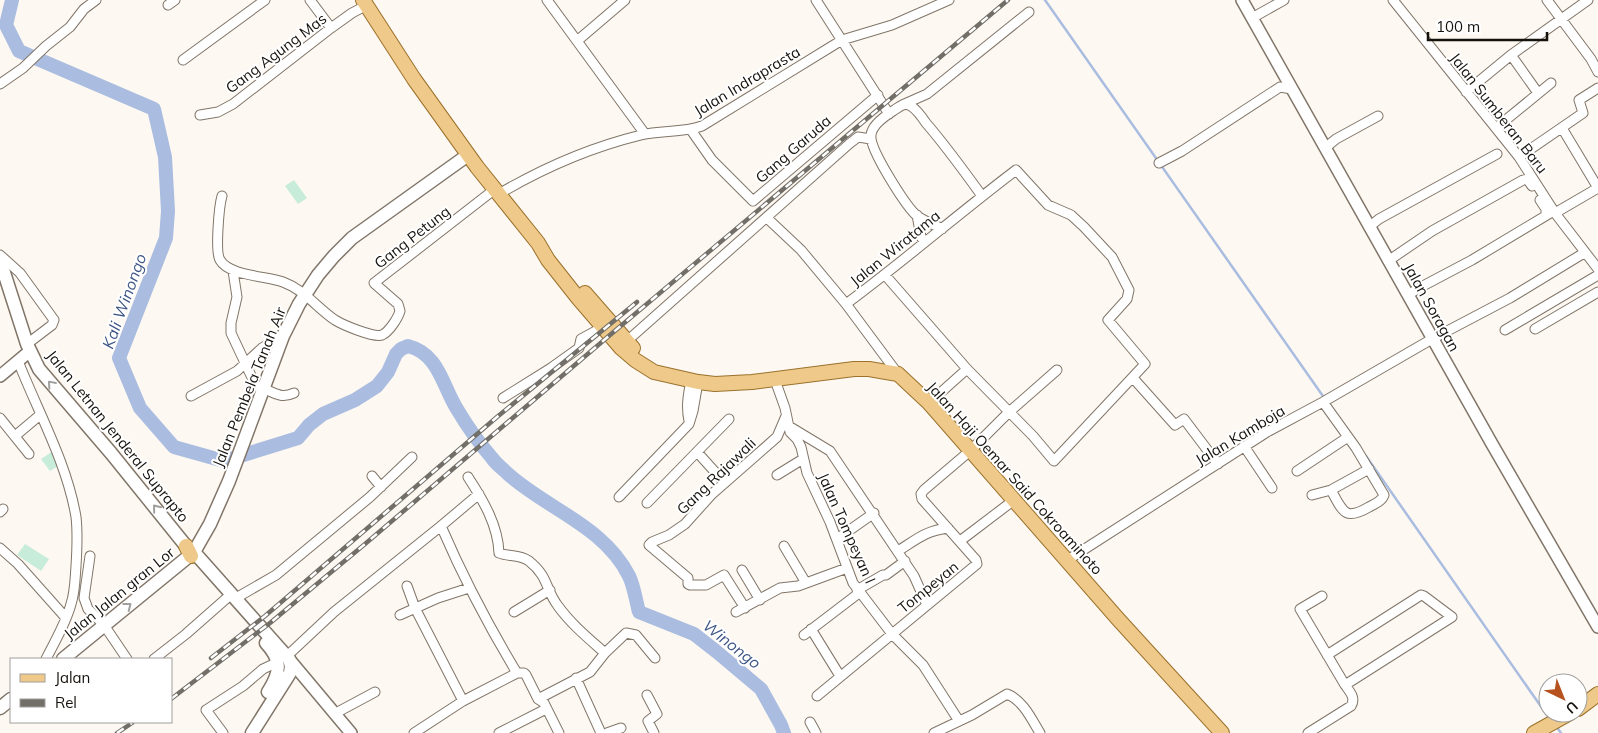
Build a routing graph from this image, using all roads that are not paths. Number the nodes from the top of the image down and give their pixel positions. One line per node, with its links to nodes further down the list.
1 (96, 0): 14 (street)
2 (266, 0): 22 (street)
3 (310, 0): 18 (street)
4 (547, 0): 20 (street)
5 (625, 0): 20 (street)
6 (816, 0): 19 (street)
7 (949, 0): 19 (street, Jalan Indraprasta)
8 (1242, 0): 16 (street, Jalan Soragan)
9 (1284, 0): 16 (street)
10 (1393, 0): 28 (street, Jalan Sumberan Baru)
11 (1546, 0): 17 (street)
12 (1588, 0): 17 (street)
13 (365, 3): 18 (street, Gang Agung Mas); 42 (main road)
14 (84, 5): 25 (street)
15 (1028, 12): 31 (street)
16 (1252, 18): 27 (street, Jalan Soragan)
17 (1561, 19): 21 (street); 23 (street)
18 (332, 28): 33 (street, Gang Agung Mas)
19 (842, 40): 30 (street); 37 (street, Jalan Indraprasta)
20 (577, 41): 38 (street)
21 (1511, 55): 28 (street); 29 (street)
22 (183, 60)
23 (1598, 72)
24 (1551, 83): 29 (street)
25 (0, 84)
26 (1598, 88): 36 (street)
27 (1292, 89): 40 (street, Jalan Soragan); 44 (street)
28 (1466, 92): 35 (street, Jalan Sumberan Baru)
29 (1538, 93): 35 (street)
30 (878, 95): 32 (street); 37 (street, Gang Garuda)
31 (902, 105): 32 (street); 48 (street)
32 (889, 114): 39 (street)
33 (200, 116)
34 (1378, 116): 40 (street)
35 (1496, 128): 43 (street, Jalan Sumberan Baru)
36 (1562, 128): 43 (street); 45 (street)
37 (691, 130): 38 (street, Jalan Indraprasta)
38 (645, 134): 46 (street, Jalan Indraprasta)
39 (870, 139): 50 (street); 51 (street)
40 (1325, 148): 52 (street, Jalan Soragan)
41 (1497, 154): 52 (street)
42 (468, 155): 46 (main road); 66 (main road, Jalan Pembela Tanah Air)
43 (1519, 157): 49 (street, Jalan Sumberan Baru)
44 (1159, 163)
45 (1598, 188): 49 (street)
46 (497, 192): 55 (main road); 66 (street, Gang Petung)
47 (222, 196): 62 (street)
48 (982, 196): 53 (street, Jalan Wiratama); 83 (street, Jalan Wiratama)
49 (1552, 213): 56 (street, Jalan Sumberan Baru); 60 (street); 67 (street)
50 (916, 216): 53 (street); 54 (street)
51 (767, 218): 68 (street); 74 (street)
52 (1369, 227): 60 (street, Jalan Soragan)
53 (942, 229): 54 (street, Jalan Wiratama)
54 (925, 242): 64 (street, Jalan Wiratama)
55 (538, 243): 69 (main road); 74 (main road)
56 (1584, 253): 58 (street, Jalan Sumberan Baru); 73 (street, Jalan Kamboja)
57 (0, 255): 75 (street)
58 (1595, 259): 61 (street, Jalan Sumberan Baru)
59 (0, 260): 75 (main road, Jalan Letnan Jenderal Suprapto)
60 (1388, 261): 67 (street, Jalan Soragan)
61 (1598, 269)
62 (233, 271): 66 (street); 77 (street)
63 (1598, 275): 71 (street)
64 (884, 276): 68 (street, Jalan Wiratama); 78 (street)
65 (1598, 292): 70 (street)
66 (305, 294): 72 (main road, Jalan Pembela Tanah Air)
67 (1408, 295): 73 (street, Jalan Soragan)
68 (846, 304): 81 (street, Jalan Wiratama)
69 (603, 327): 80 (main road); 89 (street)
70 (1535, 329)
71 (1505, 330)
72 (283, 336): 77 (street); 86 (main road, Jalan Pembela Tanah Air)
73 (1432, 339): 90 (street, Jalan Kamboja); 150 (street, Jalan Soragan)
74 (627, 341): 80 (main road)
75 (28, 348): 76 (street); 127 (main road, Jalan Letnan Jenderal Suprapto, one-way to 75)
76 (18, 361): 82 (street); 93 (street)
77 (245, 362): 86 (street); 88 (street)
78 (967, 369): 91 (street); 92 (street)
79 (1057, 370): 92 (street)
80 (668, 374): 85 (main road)
81 (898, 374): 84 (main road); 91 (main road, Jalan Haji Oemar Said Cokroaminoto)
82 (0, 376)
83 (1133, 378): 92 (street); 105 (street)
84 (775, 380): 85 (main road); 95 (street, Jalan Tompeyan I)
85 (694, 381): 117 (street)
86 (262, 393): 87 (street); 127 (main road, Jalan Pembela Tanah Air)
87 (294, 393)
88 (191, 396)
89 (503, 398)
90 (1327, 400): 98 (street); 99 (street, Jalan Kamboja)
91 (929, 403): 100 (main road, Jalan Haji Oemar Said Cokroaminoto)
92 (1008, 413): 100 (street)
93 (40, 415): 97 (street); 148 (street)
94 (729, 419): 101 (street)
95 (787, 421): 104 (street, Jalan Tompeyan I); 111 (street, Gang Rajawali); 120 (street)
96 (2, 424): 97 (street)
97 (15, 436): 102 (street)
98 (1348, 437): 106 (street); 107 (street)
99 (1244, 446): 105 (street, Jalan Kamboja); 113 (street)
100 (971, 450): 118 (main road, Jalan Haji Oemar Said Cokroaminoto); 122 (street)
101 (697, 452): 111 (street); 119 (street)
102 (29, 454)
103 (412, 457): 112 (street)
104 (803, 459): 108 (street); 123 (street, Jalan Tompeyan I)
105 (1218, 464): 131 (street, Jalan Kamboja)
106 (1369, 469): 114 (street); 114 (street)
107 (1297, 471)
108 (777, 475)
109 (372, 476): 112 (street)
110 (468, 477): 115 (street)
111 (726, 483): 144 (street, Gang Rajawali)
112 (381, 487): 140 (street)
113 (1272, 488)
114 (1331, 490): 116 (street)
115 (479, 494): 121 (street); 137 (street)
116 (1312, 494)
117 (619, 497)
118 (1014, 500): 124 (street); 131 (main road, Jalan Haji Oemar Said Cokroaminoto)
119 (647, 503)
120 (874, 513): 123 (street); 128 (street)
121 (441, 526): 136 (street); 159 (street)
122 (948, 528): 124 (street); 128 (street)
123 (836, 539): 132 (street, Jalan Tompeyan I)
124 (960, 541): 142 (street, Tompeyan)
125 (784, 546): 134 (street)
126 (0, 548): 148 (street)
127 (190, 551): 140 (main road, Jalan Letnan Jenderal Suprapto); 149 (main road, Jalan Jalan gran Lor, one-way to 127)
128 (898, 551): 130 (street)
129 (90, 556): 149 (street)
130 (905, 561): 138 (street); 142 (street)
131 (1066, 561): 193 (main road, Jalan Haji Oemar Said Cokroaminoto)
132 (847, 568): 134 (street); 138 (street, Jalan Tompeyan I)
133 (742, 570): 141 (street)
134 (806, 583): 141 (street)
135 (407, 586): 143 (street)
136 (469, 588): 143 (street); 160 (street)
137 (550, 590): 145 (street); 152 (street)
138 (858, 591): 151 (street, Jalan Tompeyan I); 161 (street)
139 (1322, 596): 153 (street)
140 (232, 598): 157 (street); 159 (main road, Jalan Letnan Jenderal Suprapto)
141 (760, 600): 144 (street)
142 (927, 605): 151 (street, Tompeyan)
143 (415, 608): 147 (street); 172 (street)
144 (745, 608): 146 (street)
145 (514, 612)
146 (736, 612)
147 (400, 615)
148 (66, 618): 154 (street)
149 (104, 625): 155 (main road, Jalan Jalan gran Lor); 156 (street)
150 (1598, 627)
151 (892, 634): 161 (street, Tompeyan); 177 (street, Jalan Tompeyan I)
152 (604, 654): 158 (street); 162 (street)
153 (1327, 655): 164 (street); 164 (street)
154 (46, 658)
155 (64, 658)
156 (126, 658)
157 (155, 658)
158 (655, 658)
159 (285, 659): 163 (main road); 166 (street); 180 (street); 181 (main road)
160 (517, 673): 170 (street); 172 (street)
161 (840, 676): 169 (street, Tompeyan)
162 (576, 678): 170 (street); 187 (street)
163 (285, 680): 166 (street); 182 (main road)
164 (1345, 685): 194 (street)
165 (375, 692): 176 (street)
166 (316, 693): 176 (street)
167 (1598, 694): 173 (main road)
168 (648, 695): 189 (street)
169 (816, 696)
170 (538, 699): 175 (street)
171 (10, 700): 174 (main road)
172 (463, 701): 184 (street)
173 (1588, 705)
174 (0, 708)
175 (546, 709): 185 (street); 186 (street)
176 (334, 714): 183 (street)
177 (959, 721): 191 (street); 192 (street)
178 (810, 722): 190 (street)
179 (621, 728): 188 (street)
180 (222, 733)
181 (243, 733)
182 (252, 733)
183 (351, 733)
184 (414, 733)
185 (499, 733)
186 (558, 733)
187 (601, 733)
188 (607, 733)
189 (654, 733)
190 (816, 733)
191 (934, 733)
192 (1040, 733)
193 (1222, 733)
194 (1308, 733)

